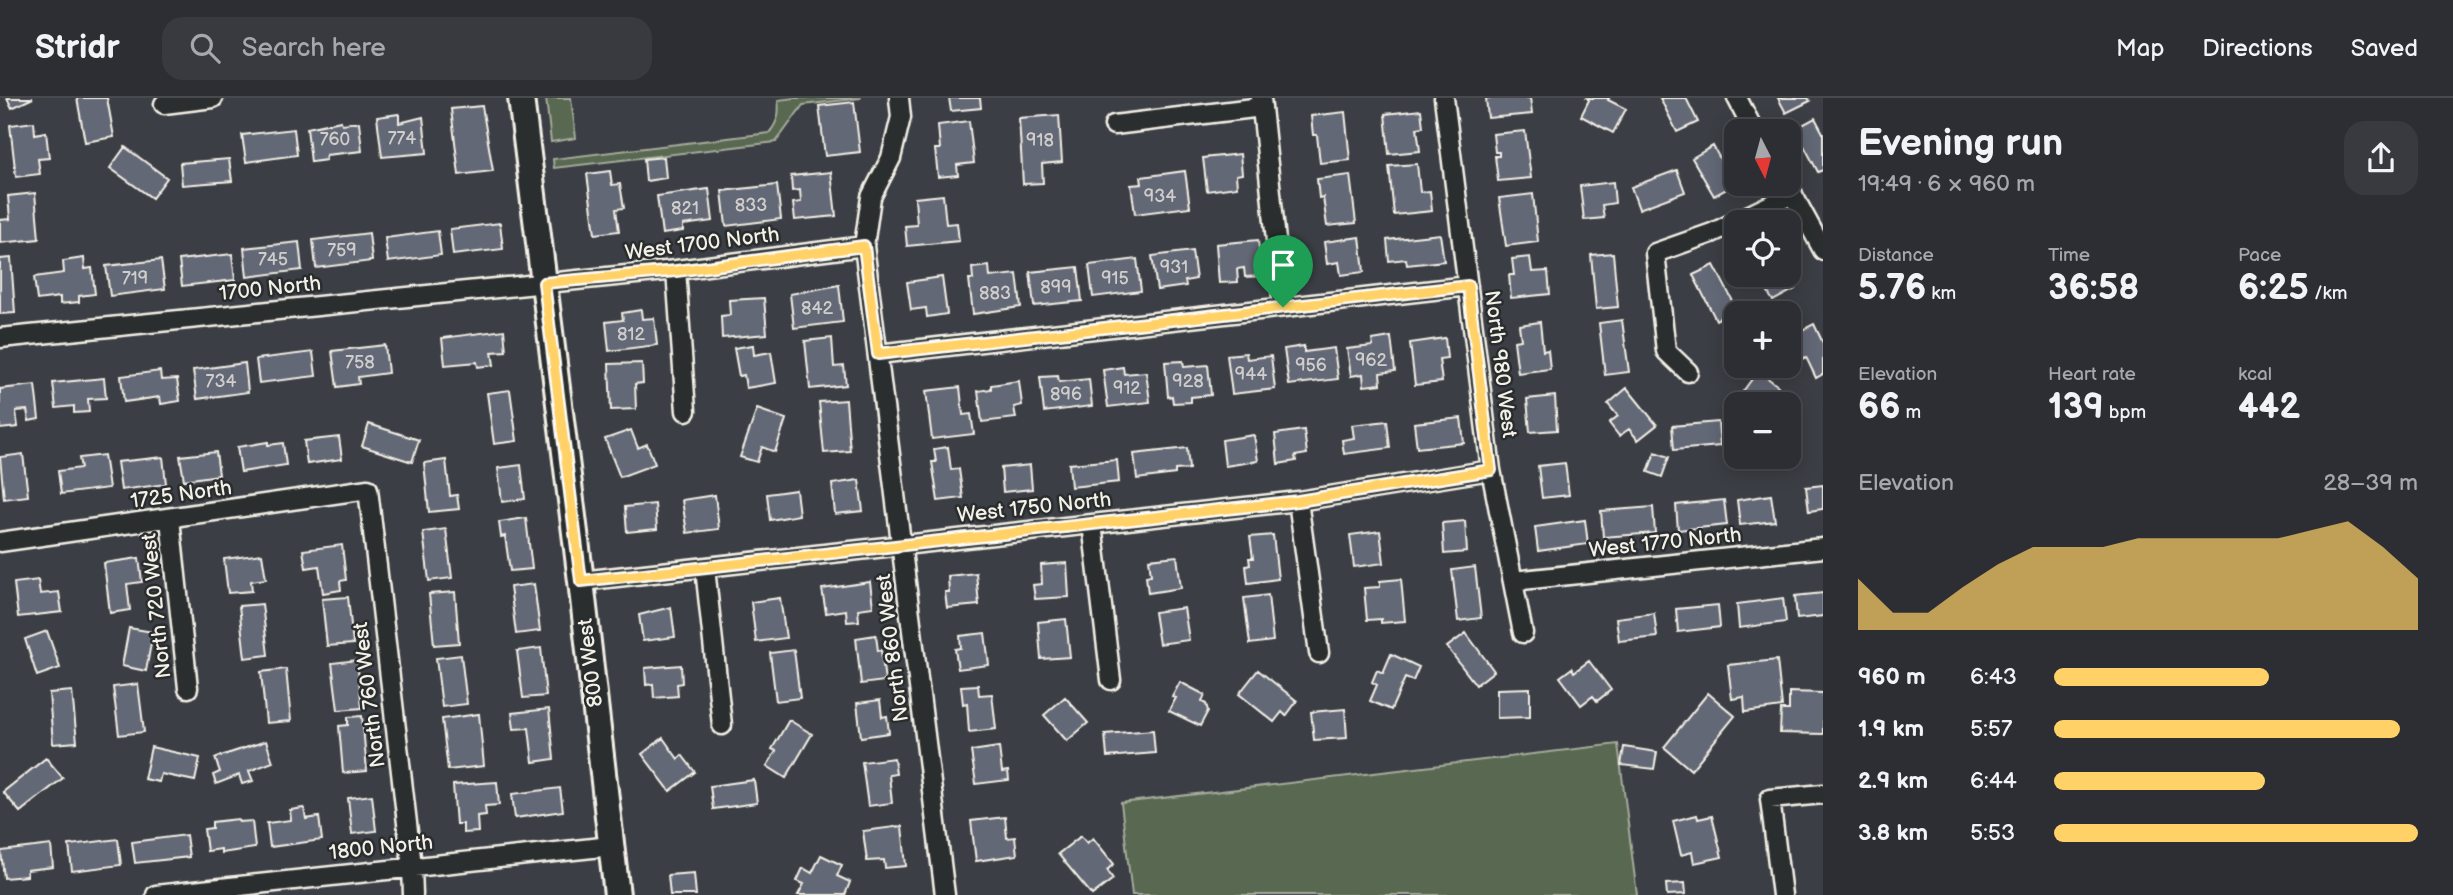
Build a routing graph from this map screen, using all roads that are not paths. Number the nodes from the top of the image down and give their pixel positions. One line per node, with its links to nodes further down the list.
1 (213, 98): 7 (street)
2 (521, 98): 15 (street, 800 West)
3 (899, 98): 12 (street, North 860 West)
4 (1444, 98): 16 (street, North 980 West)
5 (1737, 98): 8 (street)
6 (1261, 102): 9 (street); 17 (street)
7 (164, 104)
8 (1748, 119)
9 (1114, 125)
10 (1778, 196): 20 (street)
11 (1794, 196): 13 (street)
12 (864, 246): 14 (street, West 1700 North); 19 (street, North 860 West)
13 (1823, 250)
14 (676, 271): 15 (street, West 1700 North); 21 (street)
15 (544, 283): 18 (street, 1700 North); 31 (street, 800 West)
16 (1468, 286): 17 (street); 22 (street, North 980 West)
17 (1283, 307): 19 (street)
18 (0, 338)
19 (878, 354): 28 (street, North 860 West)
20 (1688, 372)
21 (686, 411)
22 (1491, 470): 24 (street, West 1750 North); 32 (street, North 980 West)
23 (368, 489): 25 (street, 1725 North); 40 (street, North 760 West)
24 (1298, 501): 26 (street, West 1750 North); 34 (street)
25 (170, 519): 27 (street, 1725 North); 36 (street, North 720 West)
26 (1092, 524): 28 (street, West 1750 North); 35 (street)
27 (0, 541)
28 (902, 544): 30 (street, West 1750 North); 44 (street, North 860 West)
29 (1823, 548): 32 (street, West 1770 North)
30 (705, 568): 31 (street, West 1750 North); 37 (street)
31 (581, 581): 39 (street, 800 West)
32 (1513, 581): 33 (street, North 980 West)
33 (1523, 633)
34 (1319, 653)
35 (1111, 680)
36 (188, 688)
37 (722, 725)
38 (1823, 794): 45 (street)
39 (611, 846): 40 (street, 1800 North); 43 (street, 800 West)
40 (412, 866): 41 (street, 1800 North); 42 (street, North 760 West)
41 (156, 895)
42 (413, 895)
43 (617, 895)
44 (945, 895)
45 (1782, 895)

